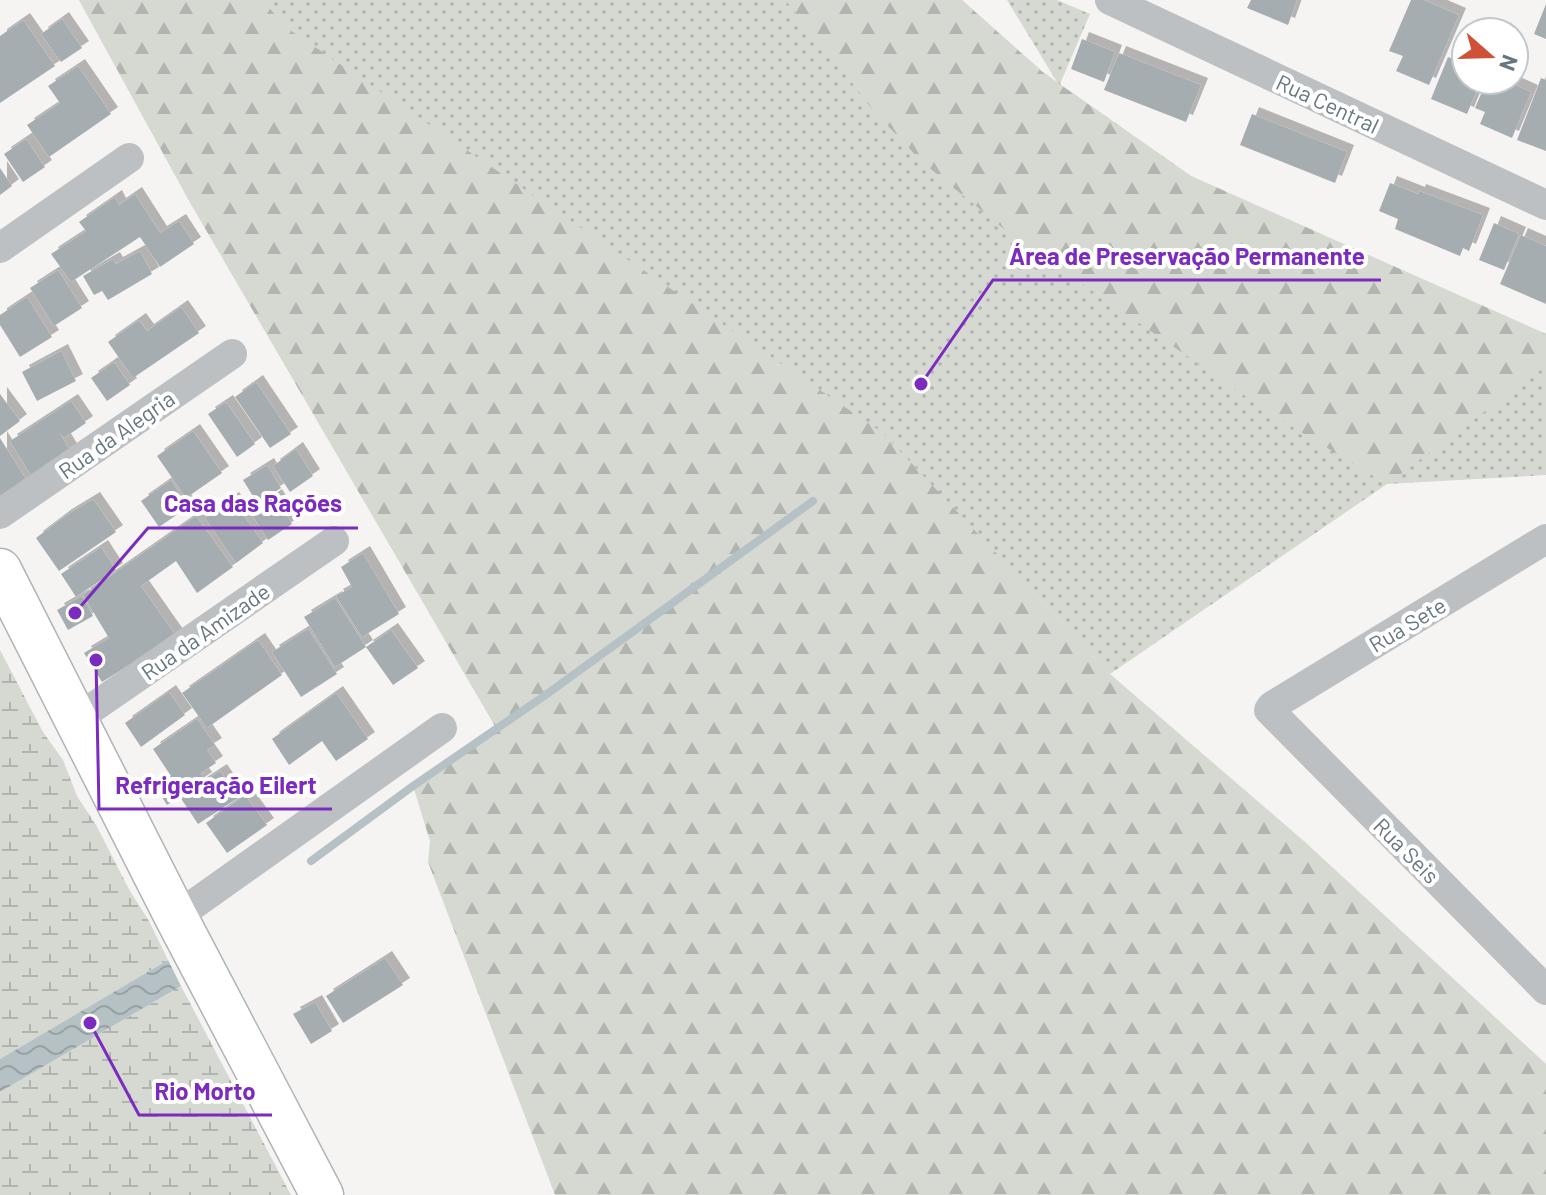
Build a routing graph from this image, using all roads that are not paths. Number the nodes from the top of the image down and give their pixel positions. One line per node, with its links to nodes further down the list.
1 (1110, 0): 3 (street, Rua Central)
2 (129, 158): 4 (street)
3 (1546, 205)
4 (0, 248)
5 (232, 354): 6 (street, Rua da Alegria)
6 (0, 514)
7 (1546, 539): 10 (street, Rua Sete)
8 (334, 541): 11 (street, Rua da Amizade)
9 (0, 570): 11 (main road)
10 (1269, 710): 14 (street, Rua Seis)
11 (75, 720): 13 (main road)
12 (442, 728): 13 (street)
13 (176, 917): 15 (main road)
14 (1546, 990)
15 (322, 1195)

